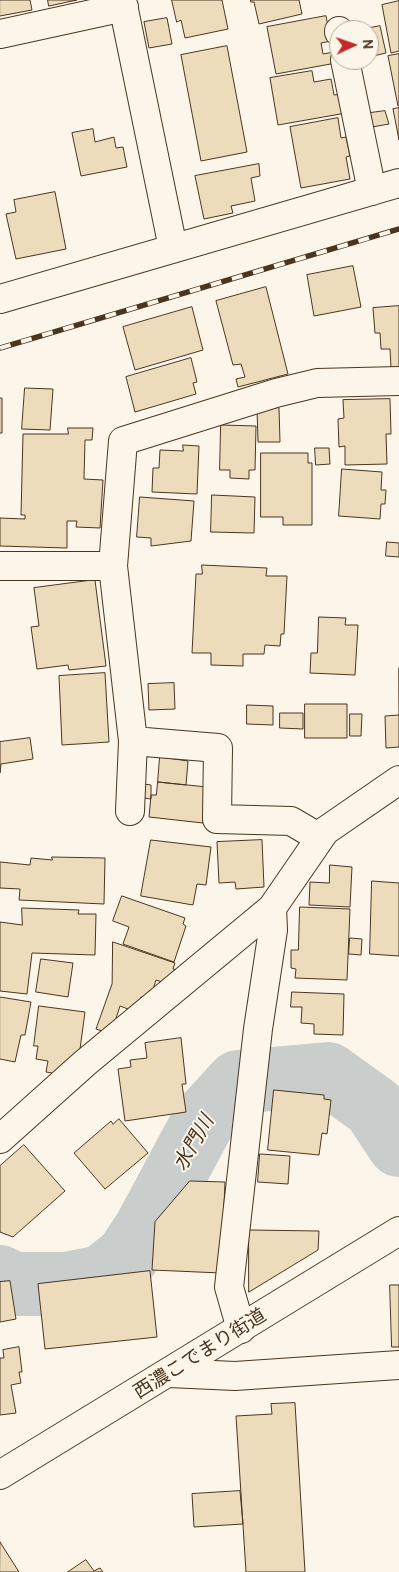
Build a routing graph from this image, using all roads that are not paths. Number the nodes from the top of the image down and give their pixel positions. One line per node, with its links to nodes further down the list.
1 (123, 4): 2 (street); 6 (street)
2 (0, 34)
3 (347, 70): 5 (street)
4 (399, 183): 5 (street)
5 (372, 190): 6 (street)
6 (173, 248): 7 (street)
7 (0, 299)
8 (399, 381): 10 (street)
9 (0, 566): 10 (street)
10 (113, 566): 11 (street)
11 (133, 741): 13 (street); 14 (street)
12 (399, 780): 14 (street)
13 (130, 811)
14 (320, 838): 15 (street)
15 (272, 908): 16 (street); 18 (street)
16 (0, 1139)
17 (399, 1231): 18 (street, 西濃こでまり街道)
18 (240, 1329): 20 (street, 西濃こでまり街道)
19 (399, 1364): 20 (street)
20 (169, 1373): 21 (street, 西濃こでまり街道)
21 (0, 1475)

